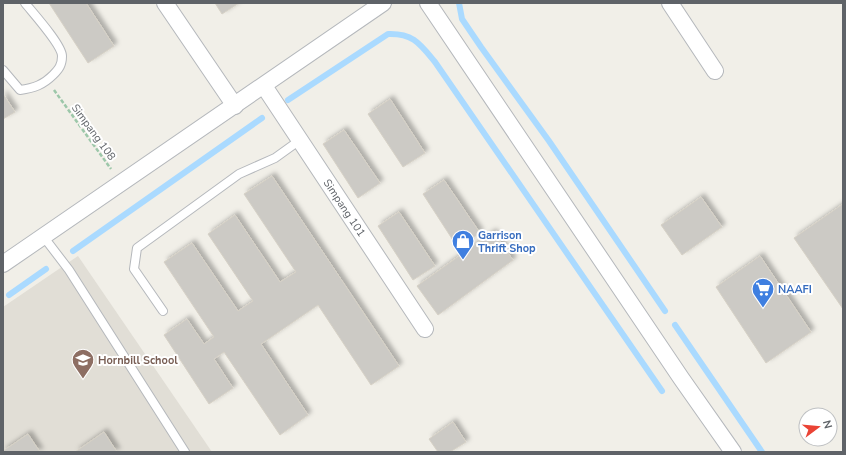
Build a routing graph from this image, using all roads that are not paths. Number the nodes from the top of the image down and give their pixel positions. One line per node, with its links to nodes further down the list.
1 (25, 3): 6 (lane)
2 (165, 3): 9 (street)
3 (383, 3): 8 (street)
4 (428, 3): 15 (street)
5 (670, 3): 7 (street)
6 (3, 70)
7 (715, 71)
8 (264, 86): 9 (street); 10 (street, Simpang 101)
9 (235, 106): 11 (street)
10 (300, 140): 13 (lane); 14 (street, Simpang 101)
11 (43, 236): 12 (street); 16 (lane)
12 (3, 264)
13 (163, 312)
14 (425, 329)
15 (728, 450)
16 (185, 452)

